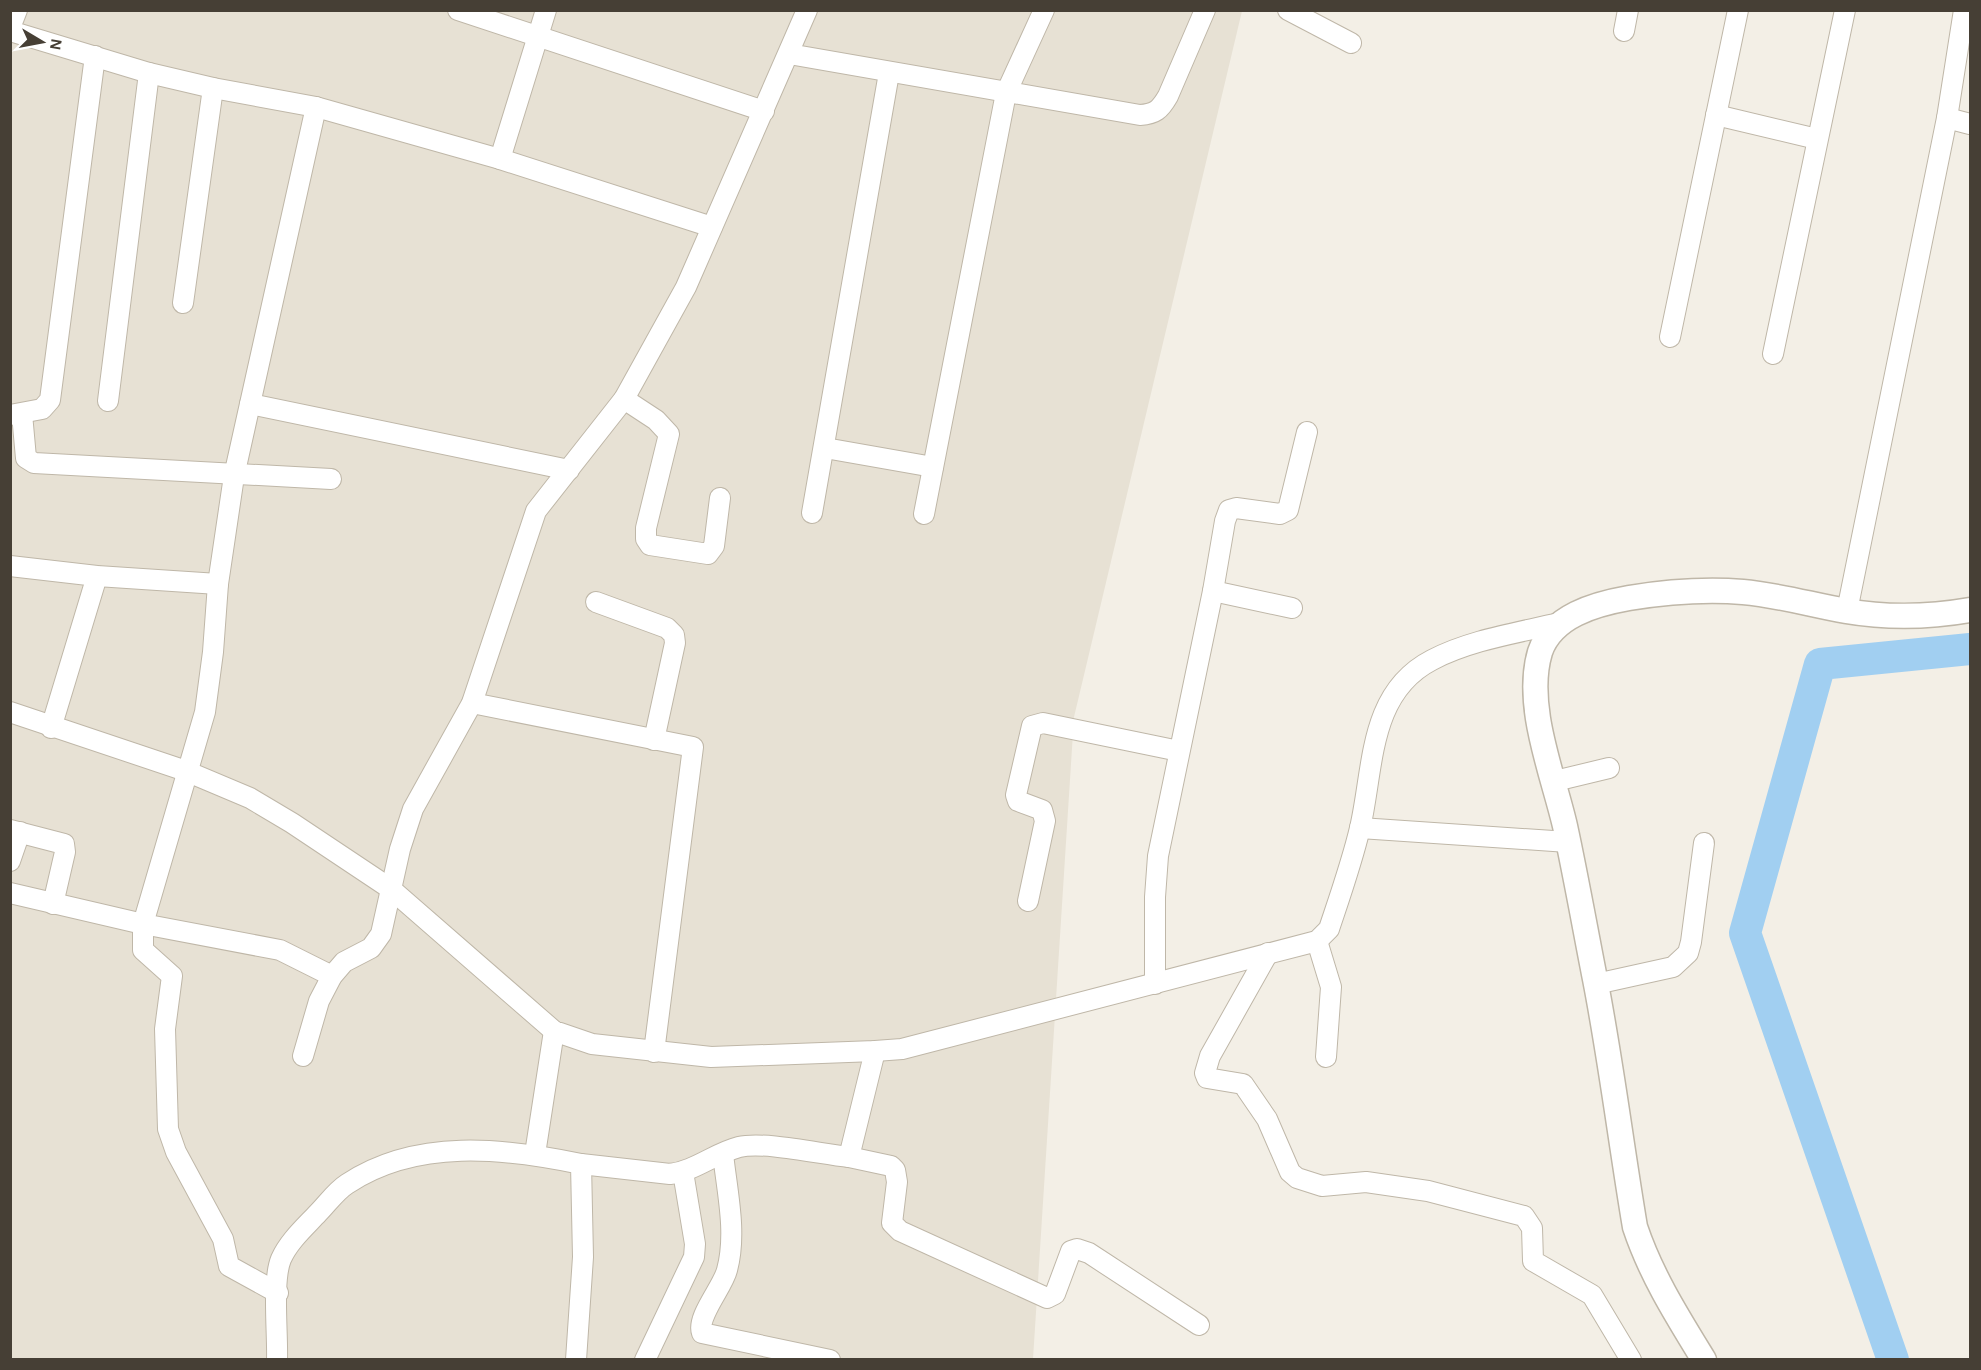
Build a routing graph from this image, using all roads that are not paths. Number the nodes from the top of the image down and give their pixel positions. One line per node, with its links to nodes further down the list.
1 (17, 10): 12 (street)
2 (458, 10): 14 (street)
3 (546, 10): 14 (street)
4 (807, 10): 16 (street)
5 (1044, 10): 21 (street)
6 (1204, 10): 21 (street)
7 (1288, 10): 15 (street)
8 (1628, 10): 13 (street)
9 (1738, 10): 24 (street)
10 (1845, 10): 27 (street)
11 (1964, 10): 25 (street)
12 (10, 29): 17 (street)
13 (1623, 31)
14 (537, 38): 23 (street); 28 (street)
15 (1351, 43)
16 (789, 54): 19 (street); 23 (street)
17 (95, 56): 18 (street); 36 (street)
18 (149, 73): 20 (street); 34 (street)
19 (890, 73): 21 (street); 38 (street)
20 (213, 88): 22 (street); 30 (street)
21 (1006, 93): 39 (street)
22 (316, 107): 28 (street); 35 (street)
23 (764, 111): 29 (street)
24 (1716, 115): 27 (street); 31 (street)
25 (1947, 118): 26 (street); 53 (street)
26 (1971, 124)
27 (1817, 139): 32 (street)
28 (500, 159): 29 (street)
29 (712, 227): 33 (street)
30 (183, 303)
31 (1670, 337)
32 (1773, 354)
33 (624, 399): 40 (street); 43 (street)
34 (108, 400)
35 (250, 404): 40 (street); 41 (street)
36 (16, 415): 41 (street)
37 (1307, 432): 49 (street)
38 (825, 448): 39 (street); 44 (street)
39 (933, 467): 45 (street)
40 (569, 470): 55 (street)
41 (234, 476): 42 (street); 48 (street)
42 (331, 479)
43 (720, 498)
44 (812, 513)
45 (924, 513)
46 (10, 566): 47 (street)
47 (97, 576): 48 (street); 57 (street)
48 (218, 584): 61 (street)
49 (1213, 591): 51 (street); 59 (street)
50 (596, 602): 58 (street)
51 (1292, 608)
52 (1971, 610): 53 (street)
53 (1847, 611): 54 (street)
54 (1559, 623): 62 (street); 63 (street)
55 (472, 703): 58 (street); 68 (street)
56 (10, 712): 57 (street)
57 (51, 728): 61 (street)
58 (654, 740): 80 (street)
59 (1179, 751): 70 (street); 76 (street)
60 (1609, 768): 62 (street)
61 (186, 771): 68 (street); 72 (street)
62 (1555, 781): 65 (street)
63 (1360, 828): 65 (street); 73 (street)
64 (15, 831): 67 (street); 71 (street)
65 (1568, 842): 77 (street)
66 (1704, 843): 77 (street)
67 (10, 861)
68 (391, 889): 75 (street); 78 (street)
69 (10, 893): 71 (street)
70 (1028, 901)
71 (53, 904): 72 (street)
72 (143, 924): 75 (street); 88 (street)
73 (1317, 941): 74 (street); 82 (street)
74 (1268, 953): 76 (street); 94 (street)
75 (332, 975): 81 (street)
76 (1155, 984): 79 (street)
77 (1596, 984): 95 (street)
78 (554, 1031): 80 (street); 83 (street)
79 (875, 1051): 80 (street); 85 (street)
80 (654, 1052)
81 (303, 1056)
82 (1326, 1057)
83 (535, 1154): 86 (street); 88 (street)
84 (723, 1154): 85 (street); 87 (street); 93 (street)
85 (849, 1157): 89 (street)
86 (581, 1164): 87 (street); 91 (street)
87 (683, 1172): 92 (street)
88 (278, 1293): 90 (street)
89 (1199, 1324)
90 (277, 1359)
91 (576, 1359)
92 (645, 1359)
93 (830, 1359)
94 (1631, 1359)
95 (1704, 1359)

